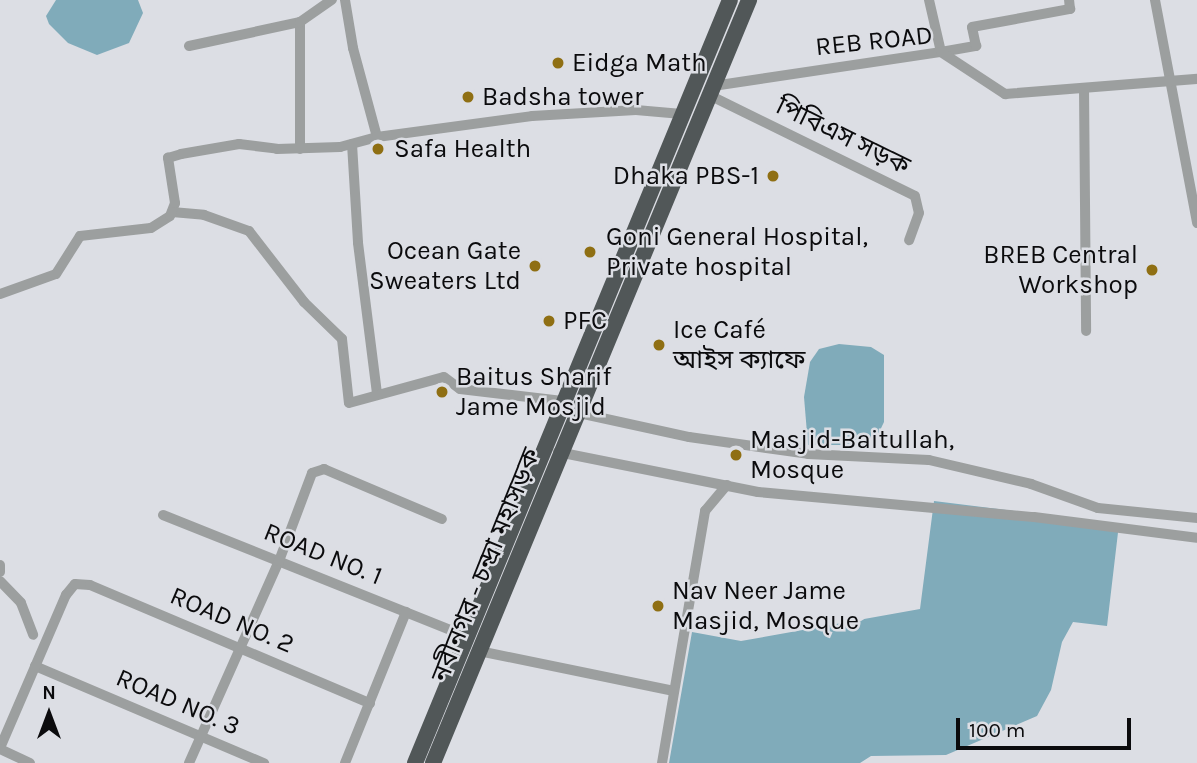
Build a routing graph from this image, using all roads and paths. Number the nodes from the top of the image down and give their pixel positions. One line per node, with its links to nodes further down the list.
1 (332, 0): 8 (street)
2 (345, 0): 16 (street)
3 (730, 0): 15 (highway, নবীনগর - চন্দ্রা মহাসড়ক)
4 (749, 0): 14 (highway, নবীনগর - চন্দ্রা মহাসড়ক)
5 (929, 0): 10 (street)
6 (1069, 0): 10 (street)
7 (1155, 0): 12 (street)
8 (300, 22): 9 (street); 18 (street)
9 (189, 46)
10 (941, 52): 13 (street, REB ROAD); 14 (street, REB ROAD)
11 (1197, 79): 12 (street, REB ROAD)
12 (1169, 83): 13 (street, REB ROAD); 20 (street)
13 (1084, 88): 23 (street)
14 (711, 90): 21 (street, পিবিএস সড়ক); 26 (highway, নবীনগর - চন্দ্রা মহাসড়ক)
15 (682, 114): 16 (street); 25 (highway, নবীনগর - চন্দ্রা মহাসড়ক)
16 (377, 137): 17 (street)
17 (352, 144): 18 (street); 24 (street)
18 (300, 149): 19 (street)
19 (172, 212): 22 (street); 24 (street)
20 (1197, 223)
21 (909, 240)
22 (0, 294)
23 (1086, 331)
24 (377, 394): 25 (street)
25 (562, 401): 39 (highway, নবীনগর - চন্দ্রা মহাসড়ক)
26 (579, 413): 27 (highway, নবীনগর - চন্দ্রা মহাসড়ক); 30 (street)
27 (558, 452): 28 (street); 41 (highway, নবীনগর - চন্দ্রা মহাসড়ক)
28 (727, 485): 32 (street); 43 (street)
29 (163, 515): 33 (street, ROAD NO. 1)
30 (1197, 518)
31 (442, 519): 33 (street)
32 (1197, 538)
33 (279, 561): 37 (street, ROAD NO. 1); 40 (street)
34 (0, 565): 35 (street)
35 (0, 572)
36 (0, 581): 38 (street)
37 (406, 612): 39 (street, ROAD NO. 1); 44 (street)
38 (33, 635)
39 (466, 636): 51 (highway, নবীনগর - চন্দ্রা মহাসড়ক)
40 (240, 648): 42 (street, ROAD NO. 2); 44 (street, ROAD NO. 2); 45 (street)
41 (479, 651): 43 (street); 52 (highway, নবীনগর - চন্দ্রা মহাসড়ক)
42 (35, 667): 45 (street, ROAD NO. 3); 46 (street)
43 (674, 691): 53 (street)
44 (370, 703): 50 (street)
45 (201, 736): 48 (street); 49 (street, ROAD NO. 3)
46 (0, 749): 47 (street)
47 (30, 763)
48 (189, 763)
49 (264, 763)
50 (345, 763)
51 (415, 763)
52 (433, 763)
53 (662, 763)

